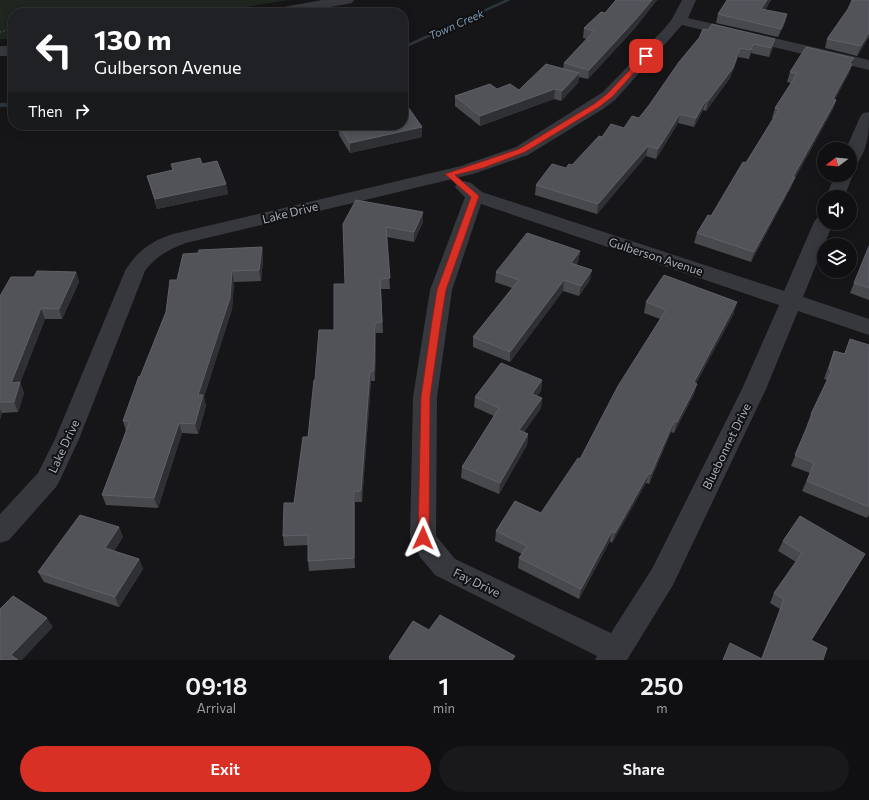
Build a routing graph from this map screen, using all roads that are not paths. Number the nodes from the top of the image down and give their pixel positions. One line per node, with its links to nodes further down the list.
1 (347, 0): 3 (street)
2 (689, 0): 4 (street, Lake Drive)
3 (301, 8)
4 (679, 20): 5 (street); 8 (street, Lake Drive)
5 (869, 65)
6 (869, 117): 7 (street)
7 (857, 145)
8 (449, 174): 9 (street, Gulberson Avenue); 13 (street, Lake Drive)
9 (475, 196): 11 (street, Gulberson Avenue); 14 (street, Fay Drive)
10 (821, 230): 11 (street, Bluebonnet Drive)
11 (791, 300): 12 (street, Gulberson Avenue); 14 (street, Bluebonnet Drive)
12 (869, 327)
13 (0, 532)
14 (613, 655)

